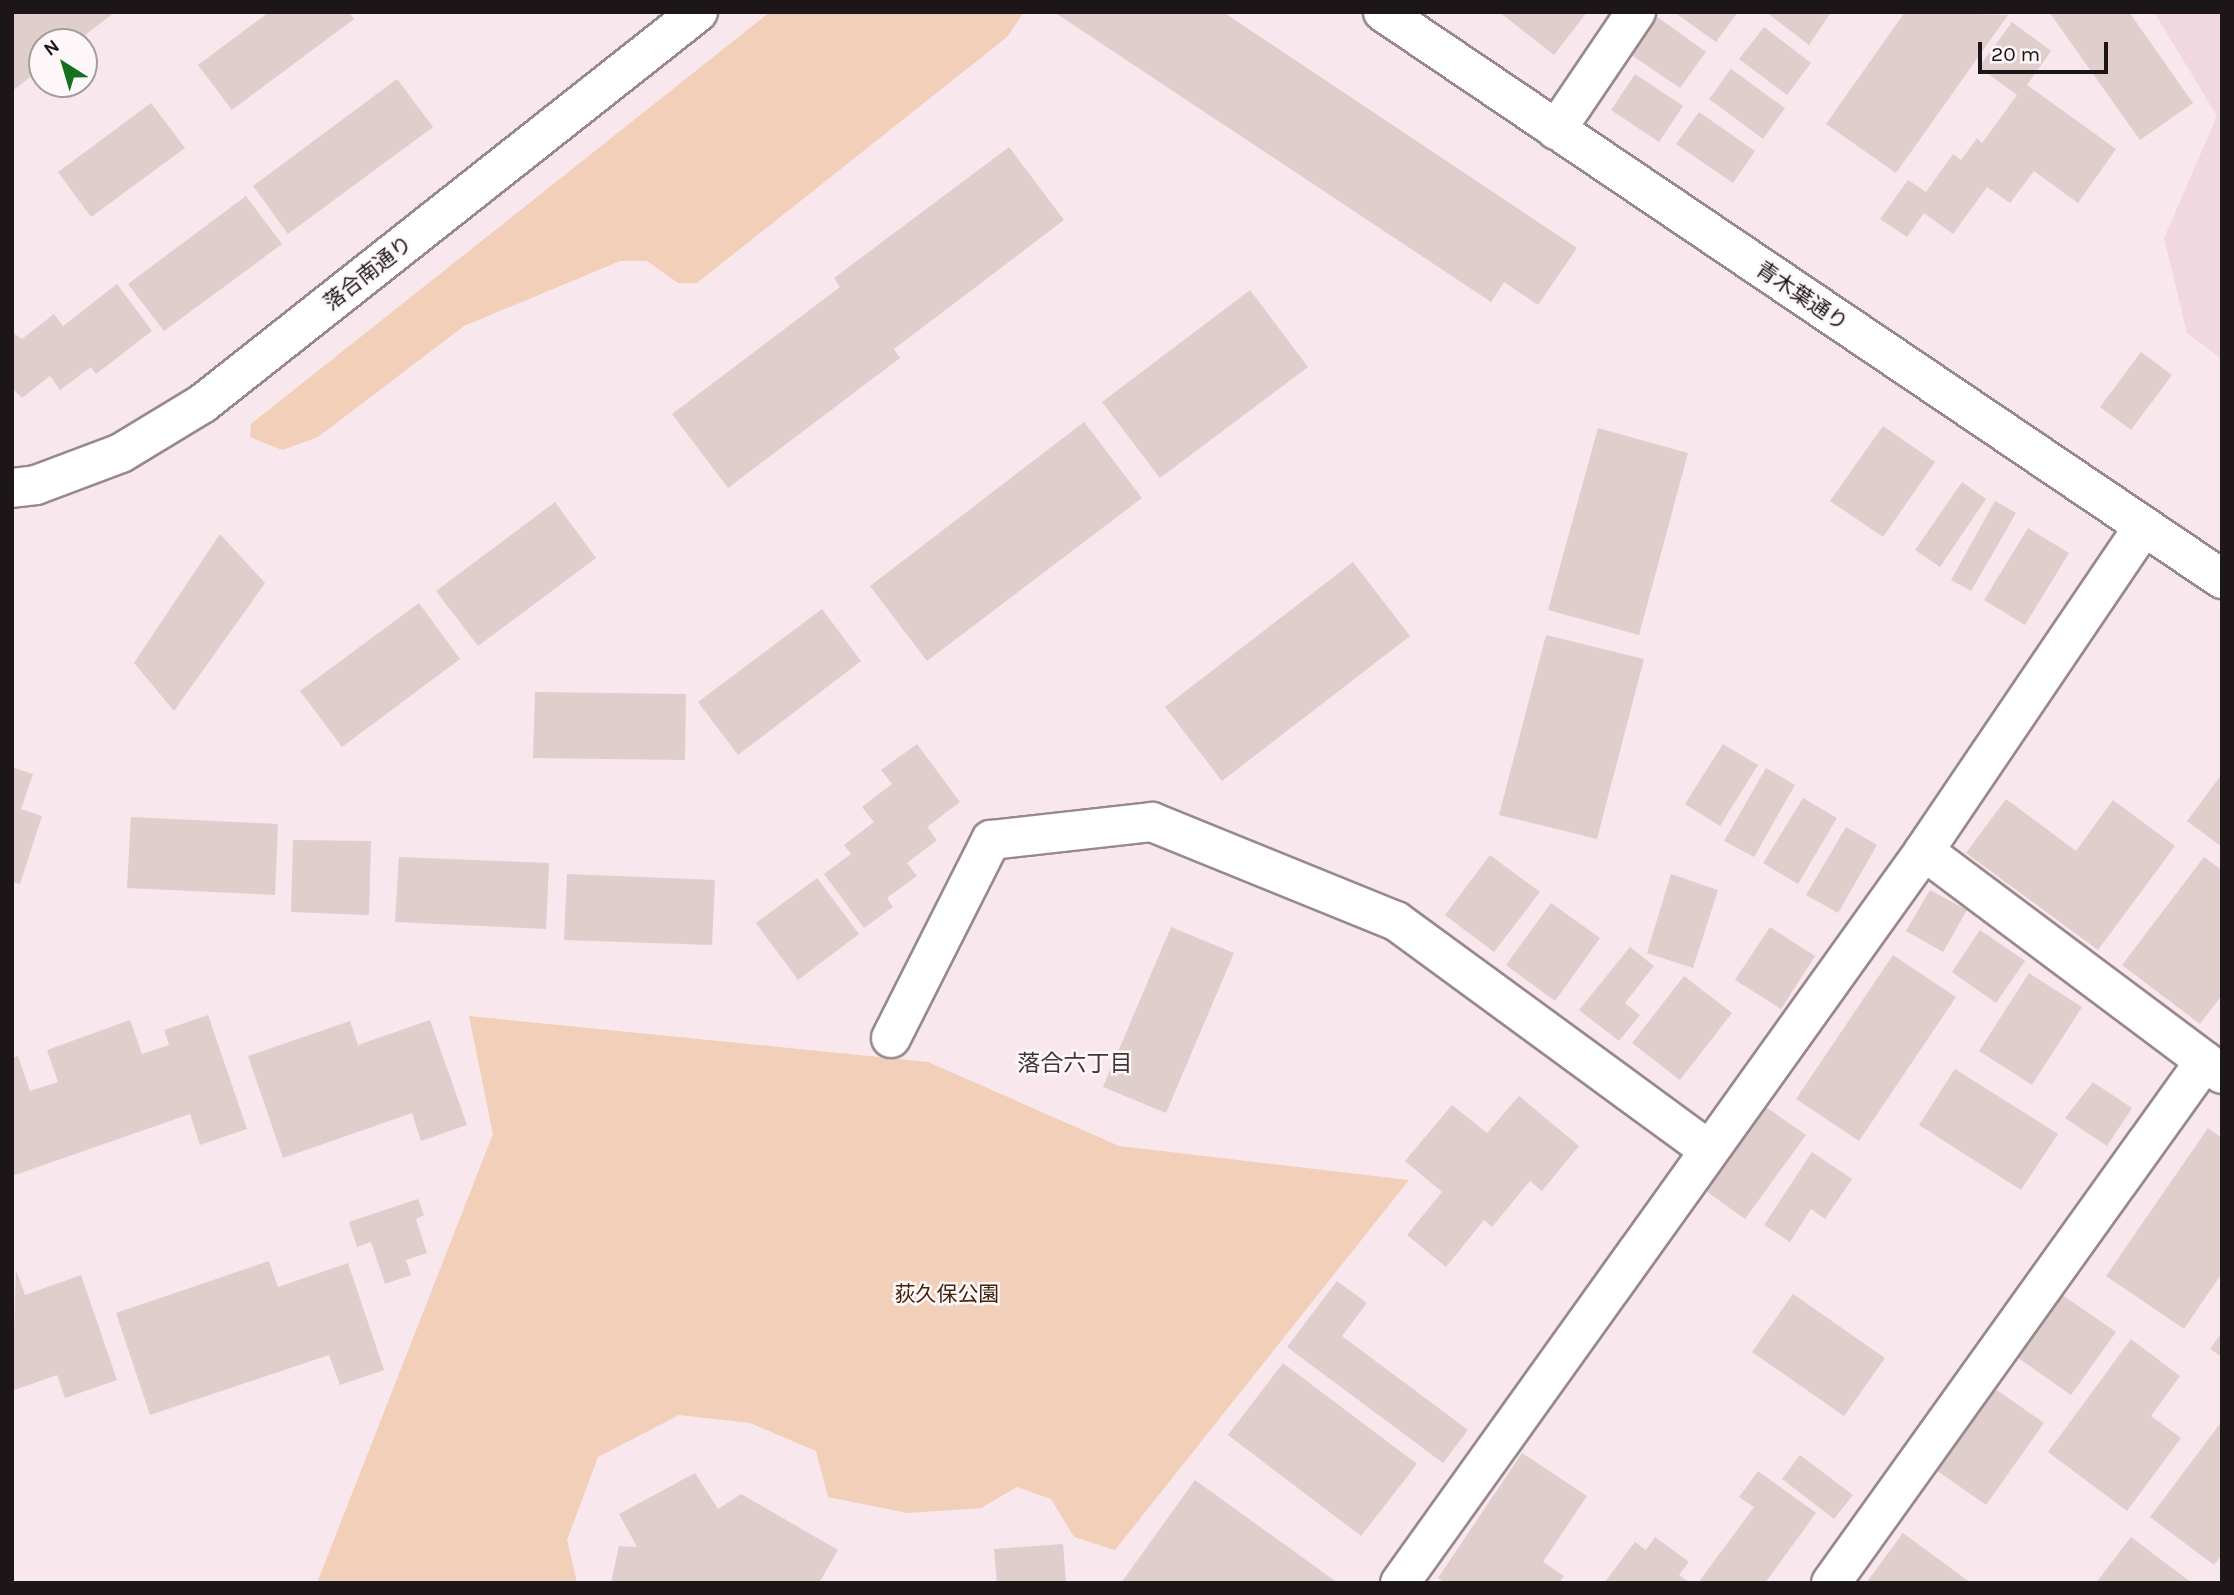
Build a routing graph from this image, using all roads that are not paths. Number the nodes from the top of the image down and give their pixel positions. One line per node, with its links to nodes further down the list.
1 (698, 12): 5 (street, 落合南通り)
2 (1383, 12): 4 (street, 青木葉通り)
3 (1636, 12): 4 (street)
4 (1556, 130): 6 (street, 青木葉通り)
5 (12, 488)
6 (2144, 527): 7 (street, 青木葉通り); 8 (street)
7 (2222, 579)
8 (1924, 851): 10 (street); 11 (street)
9 (891, 1038): 11 (street)
10 (2213, 1067): 13 (street)
11 (1708, 1149): 12 (street)
12 (1400, 1583)
13 (1831, 1583)

